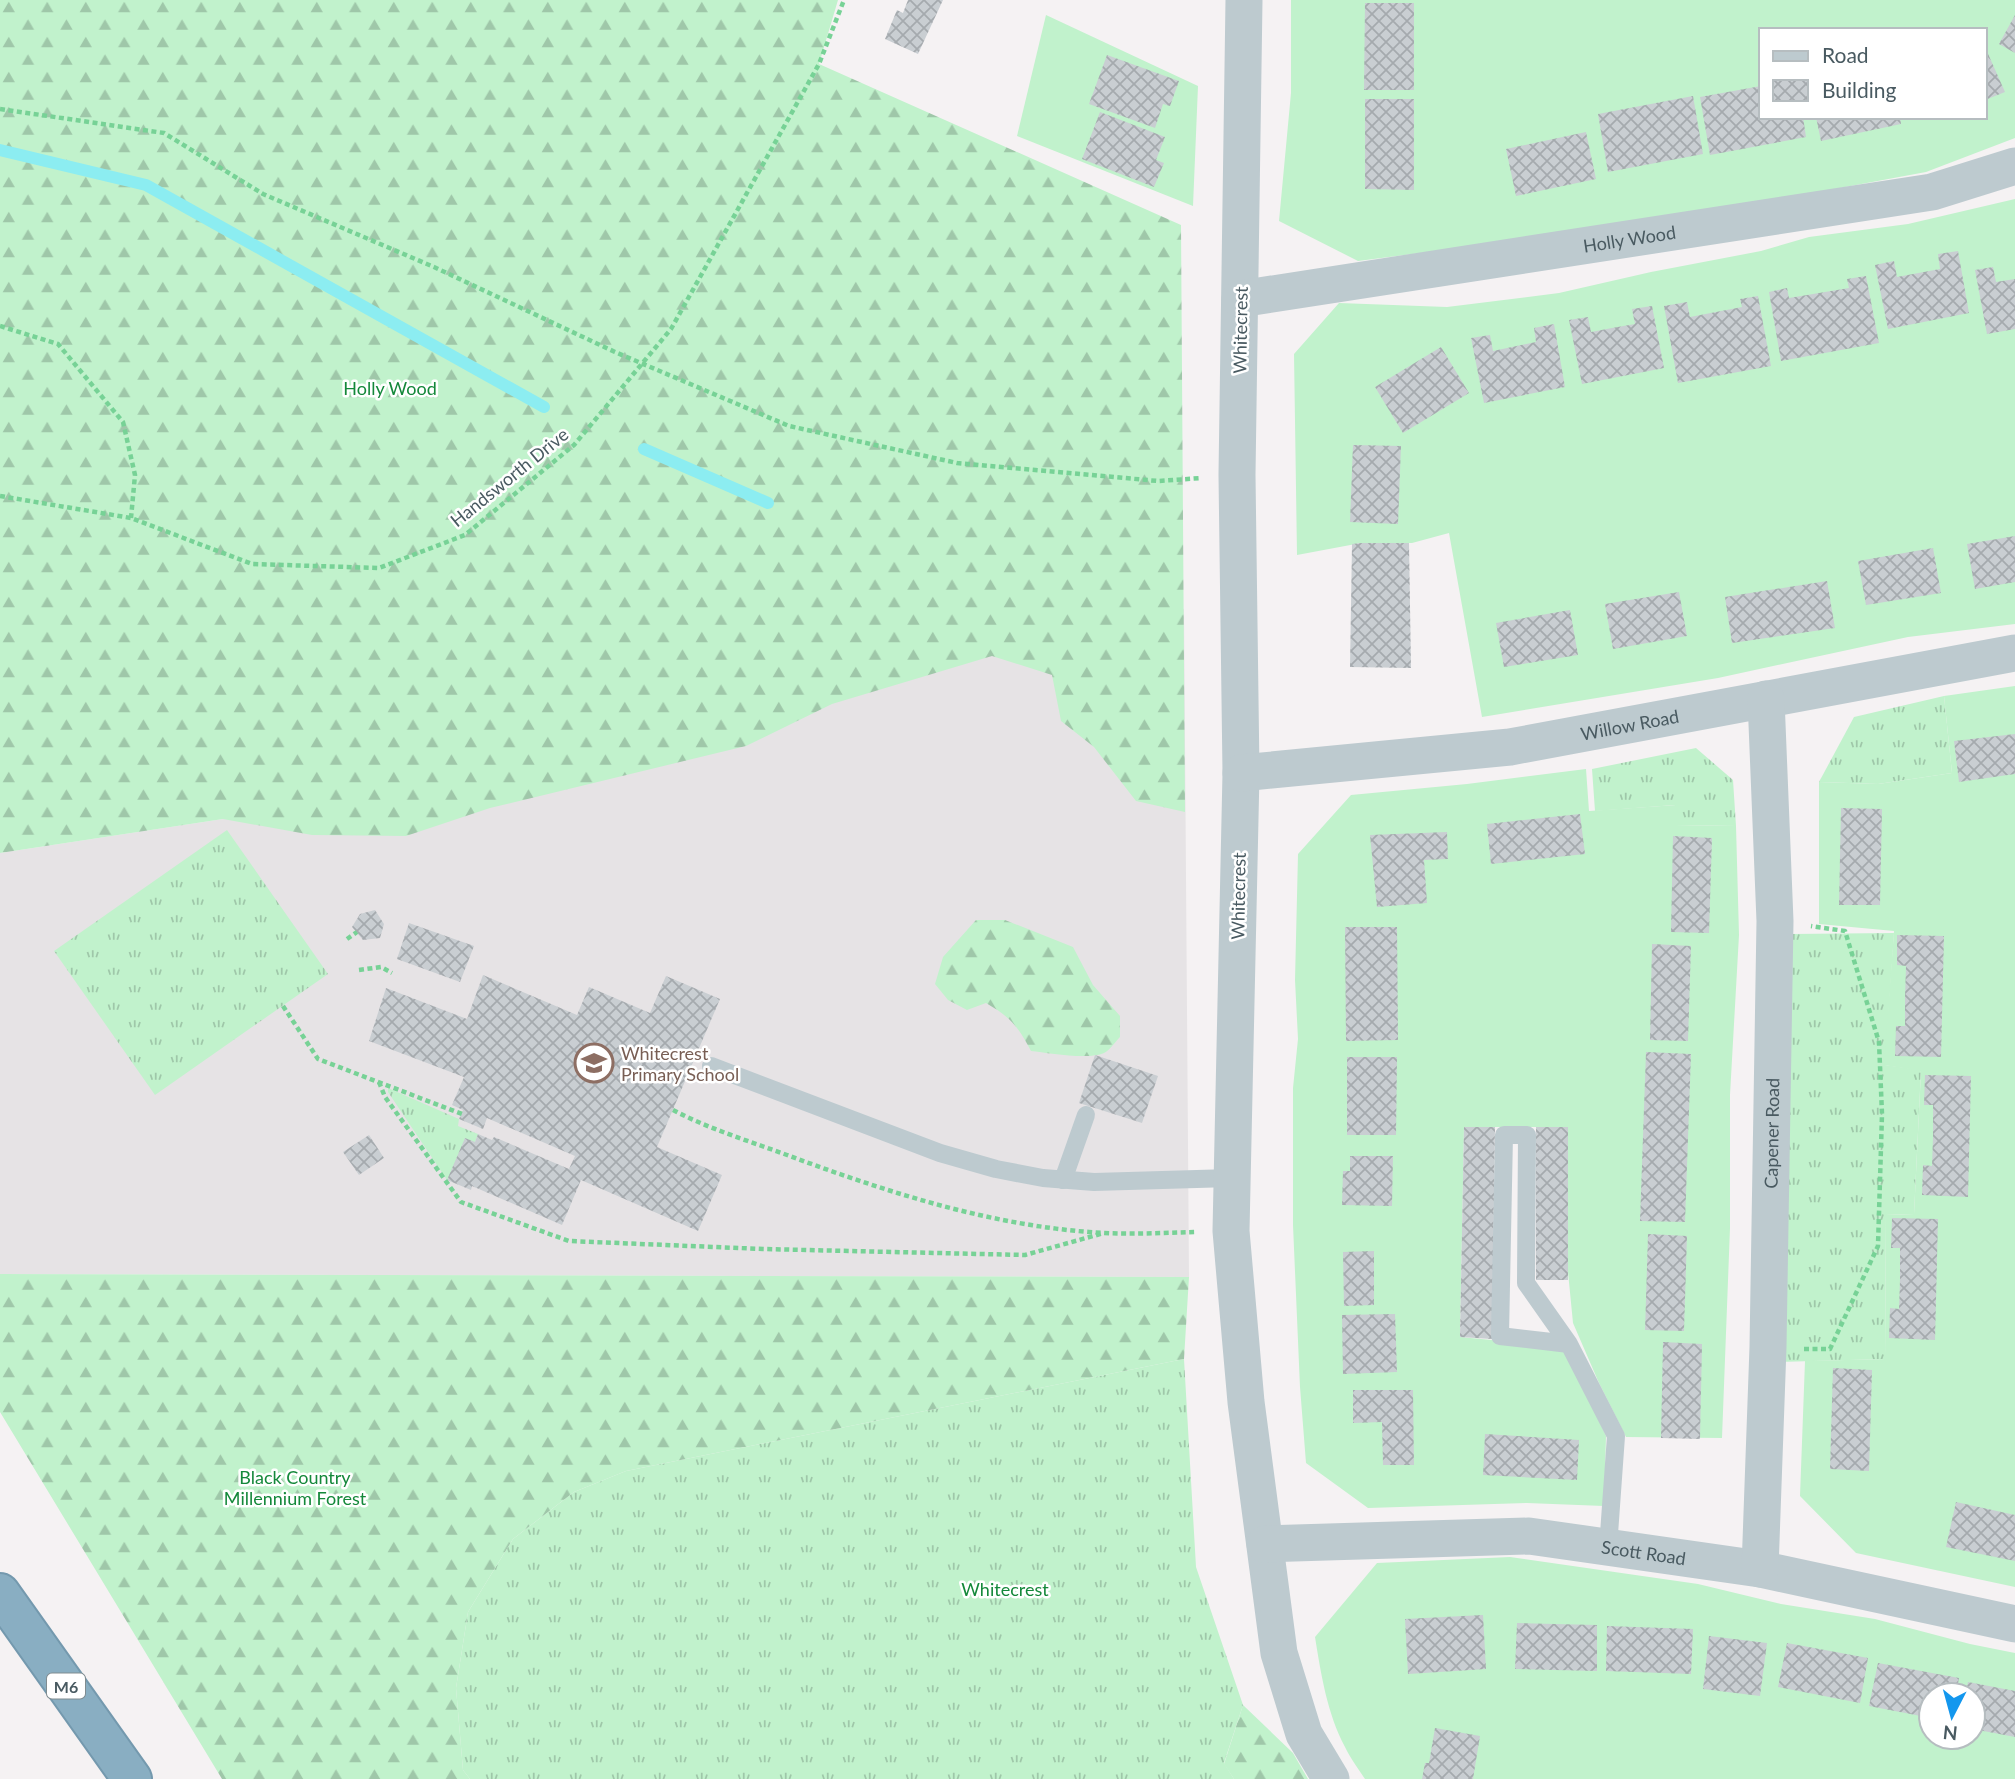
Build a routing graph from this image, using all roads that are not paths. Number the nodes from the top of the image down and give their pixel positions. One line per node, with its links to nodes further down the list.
1 (1244, 0): 3 (street, Whitecrest)
2 (2015, 166): 3 (street, Holly Wood)
3 (1240, 299): 6 (street, Whitecrest)
4 (2015, 653): 5 (street, Willow Road)
5 (1766, 699): 6 (street, Willow Road); 14 (street, Capener Road)
6 (1241, 773): 9 (street, Whitecrest)
7 (711, 1066): 10 (lane)
8 (1086, 1115): 10 (lane)
9 (1231, 1178): 10 (lane); 12 (street, Whitecrest)
10 (1063, 1180)
11 (1569, 1344): 11 (lane); 13 (lane)
12 (1265, 1544): 13 (street, Scott Road); 18 (street, Whitecrest)
13 (1608, 1548): 14 (street, Scott Road)
14 (1760, 1569): 16 (street, Scott Road)
15 (0, 1593): 17 (highway, M6)
16 (2015, 1624)
17 (132, 1779)
18 (1331, 1779)

